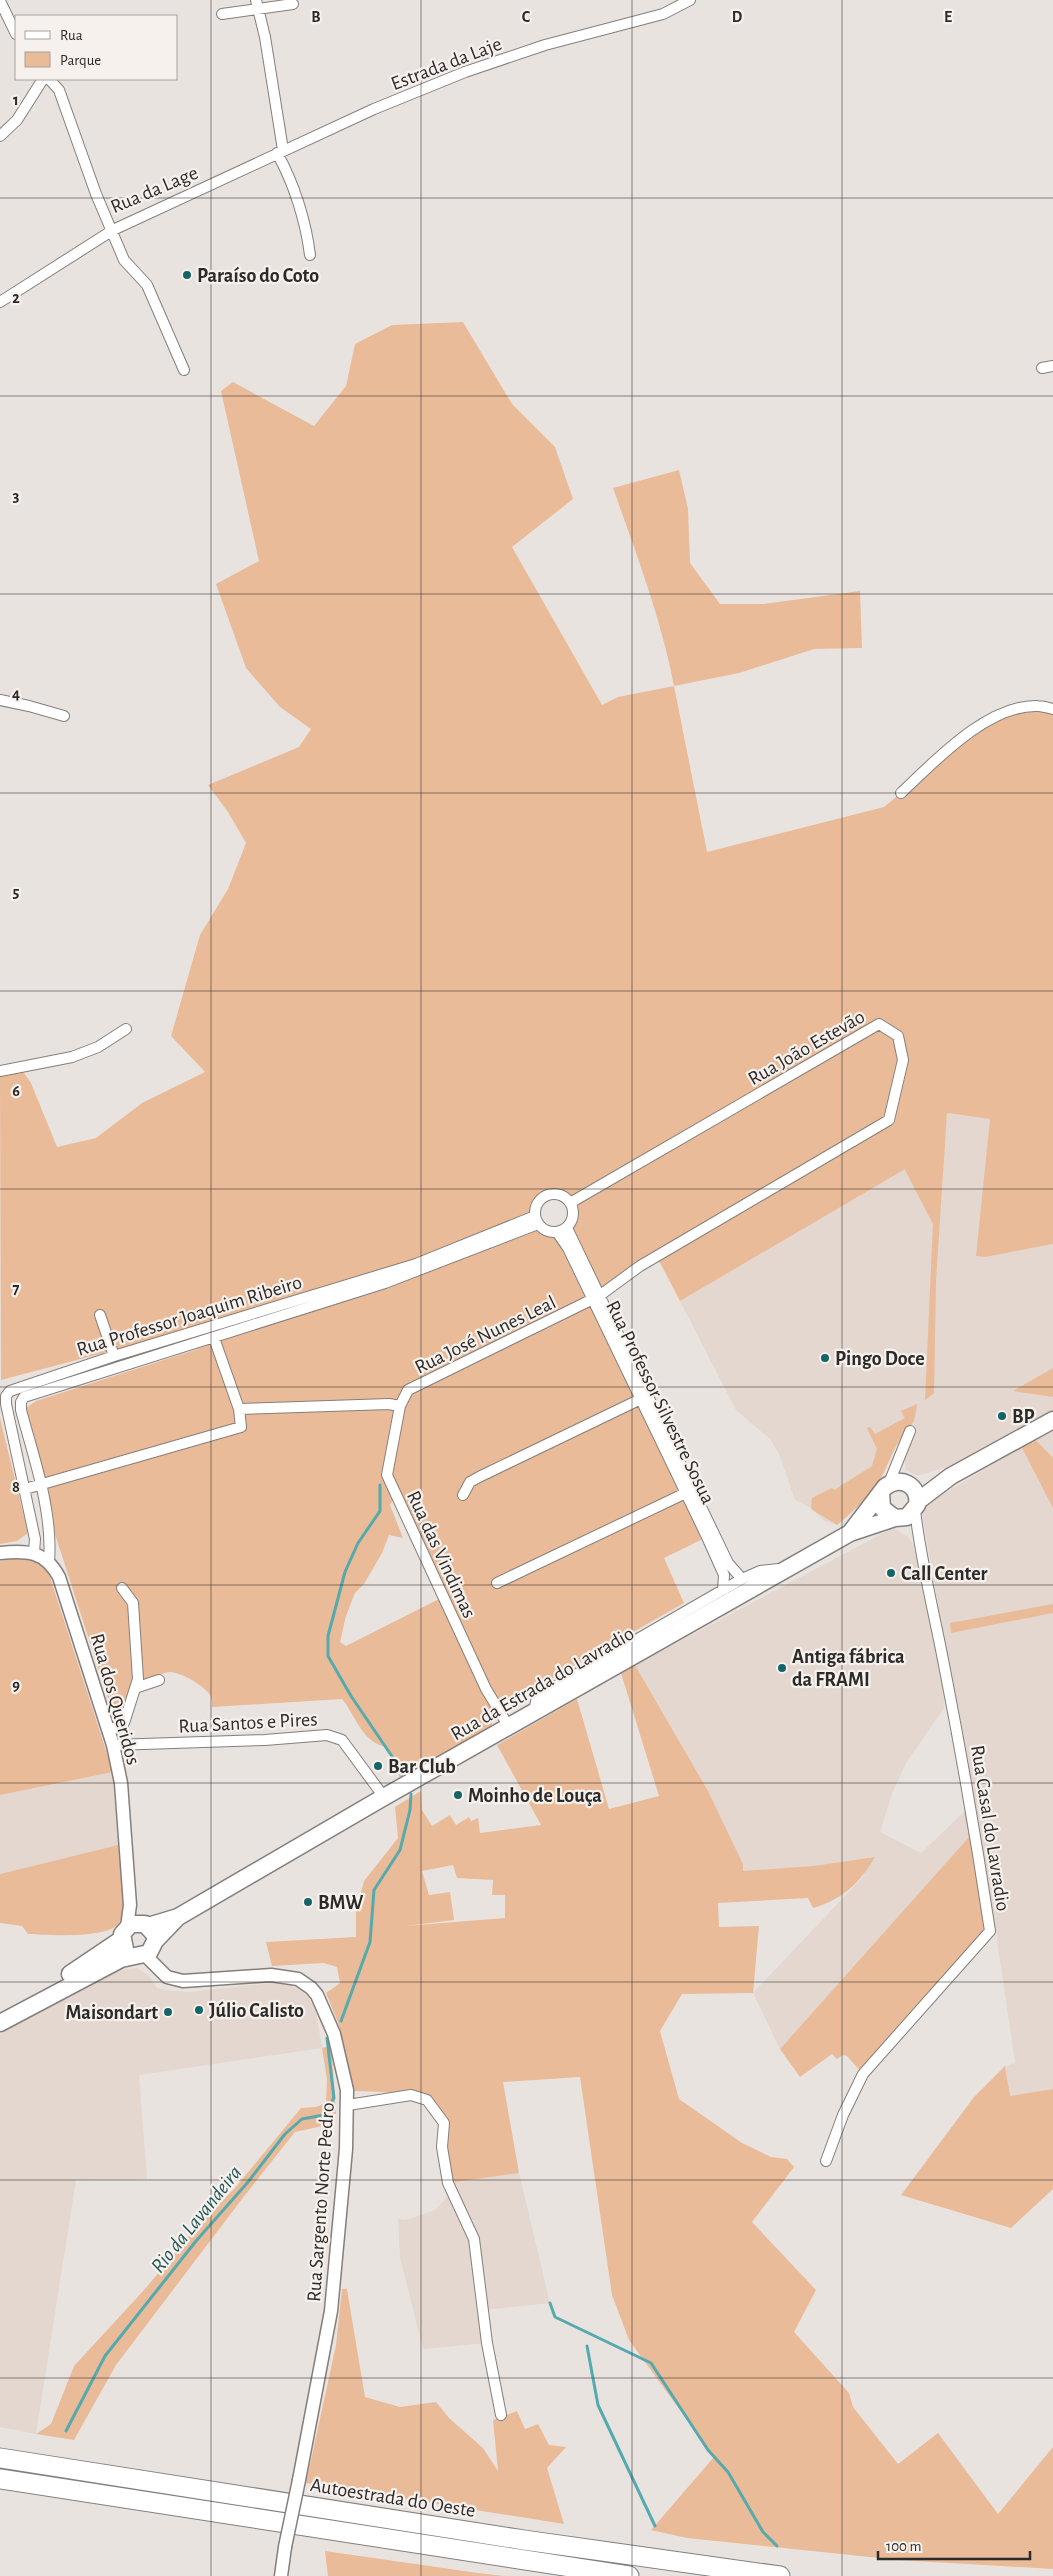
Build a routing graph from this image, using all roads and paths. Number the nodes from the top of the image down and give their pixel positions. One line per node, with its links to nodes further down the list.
1 (690, 0): 10 (street, Estrada da Laje)
2 (0, 1): 6 (street)
3 (257, 4): 4 (street); 5 (street); 10 (street)
4 (292, 4)
5 (222, 14)
6 (15, 32)
7 (42, 80): 9 (street)
8 (50, 80): 11 (street, Rua da Lage)
9 (0, 136)
10 (280, 152): 11 (street, Rua da Lage); 12 (street)
11 (113, 230): 13 (street); 16 (street)
12 (310, 256)
13 (0, 302)
14 (1053, 366): 15 (street)
15 (1042, 368)
16 (184, 370)
17 (0, 700): 19 (street)
18 (1053, 709): 20 (street)
19 (64, 716)
20 (901, 793)
21 (126, 1029): 22 (street)
22 (0, 1071)
23 (570, 1203): 24 (street); 25 (street); 26 (street, Rua João Estevão)
24 (536, 1220): 25 (street); 28 (street, Rua Professor Joaquim Ribeiro); 29 (street, Rua Professor Joaquim Ribeiro)
25 (562, 1230): 26 (street, Rua Professor Silvestre Sosua)
26 (596, 1298): 30 (street, Rua Professor Silvestre Sosua); 31 (street, Rua José Nunes Leal)
27 (100, 1315): 29 (street)
28 (214, 1338): 32 (street); 35 (street, Rua Professor Joaquim Ribeiro)
29 (114, 1356): 37 (street, Rua Professor Joaquim Ribeiro)
30 (644, 1397): 42 (street, Rua Professor Silvestre Sosua); 43 (street)
31 (400, 1406): 32 (street); 58 (street, Rua das Vindimas)
32 (239, 1409): 39 (street)
33 (1053, 1420): 38 (main road, Rua da Estrada do Lavradio)
34 (910, 1431): 36 (street)
35 (34, 1458): 37 (street); 39 (street, Rua Professor Joaquim Ribeiro)
36 (898, 1461): 40 (street); 40 (street)
37 (18, 1462): 41 (street, Rua Professor Joaquim Ribeiro)
38 (951, 1476): 40 (main road, Rua da Estrada do Lavradio); 44 (main road, Rua da Estrada do Lavradio)
39 (41, 1486): 41 (street); 49 (street, Rua Professor Joaquim Ribeiro)
40 (897, 1486): 44 (main road); 44 (main road); 45 (main road, Rua da Estrada do Lavradio)
41 (25, 1489): 47 (street, Rua Professor Joaquim Ribeiro)
42 (690, 1491): 51 (street, Rua Professor Silvestre Sosua); 52 (street); 54 (street, Rua Professor Silvestre Sosua)
43 (463, 1495)
44 (907, 1512): 45 (main road, Rua da Estrada do Lavradio); 46 (street); 46 (street, Rua Casal do Lavradio)
45 (850, 1533): 50 (main road, Rua da Estrada do Lavradio)
46 (918, 1536): 69 (street, Rua Casal do Lavradio)
47 (34, 1552): 48 (street); 49 (street, Rua dos Queridos)
48 (0, 1553)
49 (49, 1562): 59 (street, Rua dos Queridos)
50 (788, 1569): 51 (street); 57 (main road, Rua da Estrada do Lavradio)
51 (742, 1579): 54 (street)
52 (497, 1583)
53 (122, 1588): 56 (street)
54 (723, 1590): 57 (street)
55 (159, 1680): 56 (street)
56 (135, 1688): 59 (street)
57 (534, 1712): 58 (main road, Rua da Estrada do Lavradio)
58 (509, 1726): 61 (main road, Rua da Estrada do Lavradio)
59 (109, 1732): 60 (street, Rua dos Queridos)
60 (113, 1745): 61 (street, Rua Santos e Pires); 63 (street, Rua dos Queridos)
61 (384, 1797): 62 (main road, Rua da Estrada do Lavradio)
62 (178, 1917): 63 (main road, Rua da Estrada do Lavradio); 64 (main road, Rua da Estrada do Lavradio)
63 (135, 1929): 64 (main road); 64 (main road); 65 (main road, Rua da Estrada do Lavradio)
64 (147, 1950): 65 (main road, Rua da Estrada do Lavradio); 68 (street, Rua Sargento Norte Pedro)
65 (59, 1986): 66 (main road, Rua da Estrada do Lavradio); 67 (main road, Rua da Estrada do Lavradio)
66 (0, 2012)
67 (0, 2023)
68 (348, 2105): 70 (street); 73 (street, Rua Sargento Norte Pedro, bridge)
69 (826, 2161)
70 (501, 2415)
71 (0, 2458): 75 (highway, Autoestrada do Oeste)
72 (0, 2479): 74 (highway, Autoestrada do Oeste)
73 (281, 2576)
74 (629, 2576)
75 (780, 2576)

